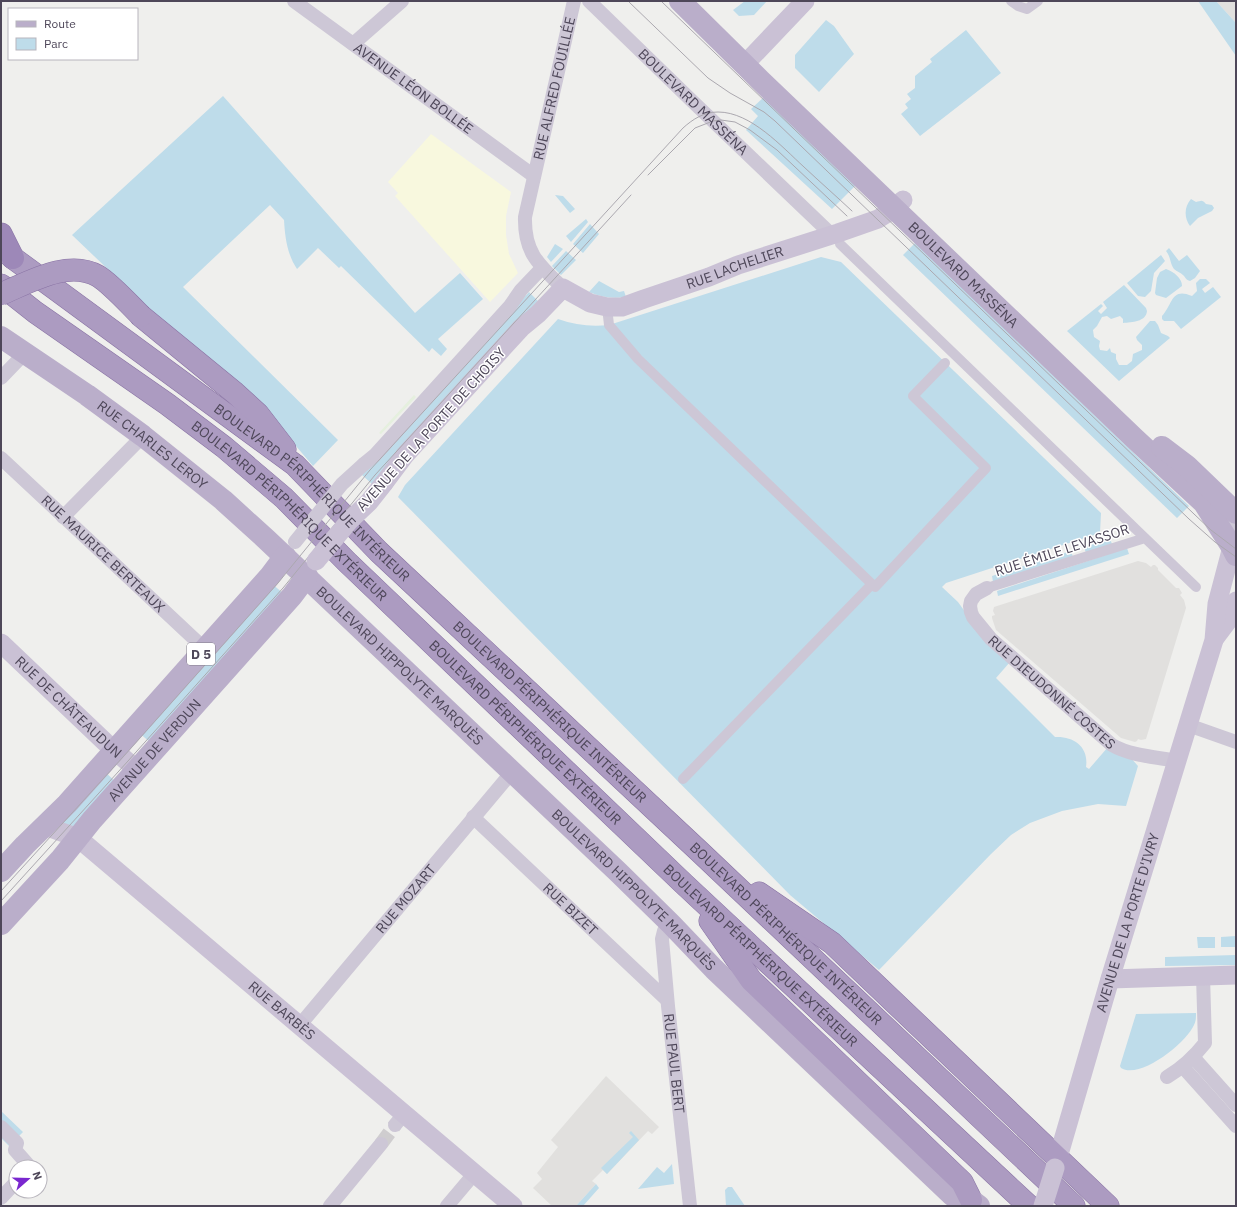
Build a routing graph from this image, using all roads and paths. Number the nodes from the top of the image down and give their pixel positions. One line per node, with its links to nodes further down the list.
1 (294, 1): 10 (street, AVENUE LÉON BOLLÉE)
2 (402, 1): 10 (street)
3 (574, 1): 12 (street, RUE ALFRED FOUILLÉE)
4 (589, 1): 15 (street, BOULEVARD MASSÉNA)
5 (680, 1): 11 (main road, BOULEVARD MASSÉNA)
6 (696, 1): 11 (main road, BOULEVARD MASSÉNA)
7 (805, 1): 11 (main road)
8 (1011, 1): 9 (street)
9 (1038, 1)
10 (353, 44): 12 (street, AVENUE LÉON BOLLÉE)
11 (749, 60): 13 (main road, BOULEVARD MASSÉNA)
12 (534, 176): 17 (street, RUE ALFRED FOUILLÉE)
13 (899, 204): 15 (main road, RUE LACHELIER); 31 (main road, BOULEVARD MASSÉNA); 34 (main road, BOULEVARD MASSÉNA)
14 (1, 234): 16 (highway)
15 (836, 240): 22 (main road, RUE LACHELIER); 33 (street, BOULEVARD MASSÉNA)
16 (7, 252): 30 (highway, BOULEVARD PÉRIPHÉRIQUE INTÉRIEUR)
17 (542, 268): 19 (street, RUE ALFRED FOUILLÉE); 35 (street, AVENUE DE LA PORTE DE CHOISY, bridge)
18 (1, 285): 23 (highway, BOULEVARD PÉRIPHÉRIQUE EXTÉRIEUR)
19 (563, 288): 22 (main road, RUE LACHELIER); 35 (main road, AVENUE DE LA PORTE DE CHOISY, bridge)
20 (1, 294): 30 (highway, bridge)
21 (1, 297): 23 (highway)
22 (607, 307): 36 (street)
23 (34, 312): 55 (highway, BOULEVARD PÉRIPHÉRIQUE EXTÉRIEUR)
24 (1, 337): 25 (main road, RUE CHARLES LEROY)
25 (25, 353): 27 (street); 28 (main road, RUE CHARLES LEROY)
26 (946, 363): 36 (street)
27 (1, 378)
28 (143, 436): 32 (street); 35 (main road, RUE CHARLES LEROY)
29 (1, 458): 32 (street, RUE MAURICE BERTEAUX)
30 (295, 465): 53 (highway, BOULEVARD PÉRIPHÉRIQUE INTÉRIEUR)
31 (1236, 513)
32 (63, 517): 42 (street, RUE MAURICE BERTEAUX)
33 (1145, 538): 37 (street, BOULEVARD MASSÉNA); 38 (street, RUE ÉMILE LEVASSOR)
34 (1235, 544): 40 (main road, AVENUE DE LA PORTE D'IVRY)
35 (299, 560): 42 (main road, AVENUE DE VERDUN / D 5); 47 (main road, AVENUE DE VERDUN / D 5); 48 (main road, BOULEVARD HIPPOLYTE MARQUÈS)
36 (872, 584): 49 (street)
37 (1196, 587)
38 (987, 588): 46 (street, RUE DIEUDONNÉ COSTES)
39 (1236, 601): 40 (main road, AVENUE DE LA PORTE D'IVRY)
40 (1214, 640): 43 (main road, AVENUE DE LA PORTE D'IVRY)
41 (1, 643): 45 (main road, RUE DE CHÂTEAUDUN)
42 (205, 649): 45 (main road, AVENUE DE VERDUN / D 5)
43 (1188, 725): 44 (street); 46 (main road, AVENUE DE LA PORTE D'IVRY)
44 (1236, 742)
45 (115, 750): 47 (main road, RUE DE CHÂTEAUDUN); 51 (main road, AVENUE DE VERDUN / D 5)
46 (1178, 761): 60 (main road, AVENUE DE LA PORTE D'IVRY)
47 (137, 770): 52 (main road, AVENUE DE VERDUN / D 5)
48 (512, 772): 50 (street, RUE MOZART); 57 (main road, BOULEVARD HIPPOLYTE MARQUÈS)
49 (683, 779)
50 (473, 817): 61 (street, RUE BIZET); 62 (street, RUE MOZART)
51 (45, 826): 52 (main road, RUE BARBÈS); 54 (main road, AVENUE DE VERDUN / D 5)
52 (78, 838): 56 (main road, AVENUE DE VERDUN / D 5); 62 (main road, RUE BARBÈS)
53 (700, 852): 71 (highway); 82 (highway, BOULEVARD PÉRIPHÉRIQUE INTÉRIEUR)
54 (1, 871)
55 (684, 884): 75 (highway); 80 (highway, BOULEVARD PÉRIPHÉRIQUE EXTÉRIEUR)
56 (1, 924)
57 (671, 924): 61 (street, RUE PAUL BERT); 75 (main road, BOULEVARD HIPPOLYTE MARQUÈS)
58 (1236, 975): 59 (main road)
59 (1203, 976): 60 (main road); 63 (street)
60 (1110, 979): 71 (main road, AVENUE DE LA PORTE D'IVRY)
61 (667, 1000): 79 (street, RUE PAUL BERT)
62 (299, 1026): 72 (main road, RUE BARBÈS)
63 (1194, 1057): 64 (street); 66 (street)
64 (1183, 1067): 65 (street); 67 (street)
65 (1167, 1077)
66 (1236, 1105)
67 (1236, 1126)
68 (1, 1127): 70 (street)
69 (381, 1144): 76 (street)
70 (23, 1159)
71 (1056, 1163): 81 (main road, AVENUE DE LA PORTE D'IVRY, bridge); 83 (highway)
72 (474, 1174): 77 (street); 78 (main road, RUE BARBÈS)
73 (8, 1191): 74 (street)
74 (1, 1198)
75 (975, 1203)
76 (330, 1206)
77 (447, 1206)
78 (512, 1206)
79 (690, 1206)
80 (1029, 1206)
81 (1043, 1206)
82 (1074, 1206)
83 (1108, 1206)

